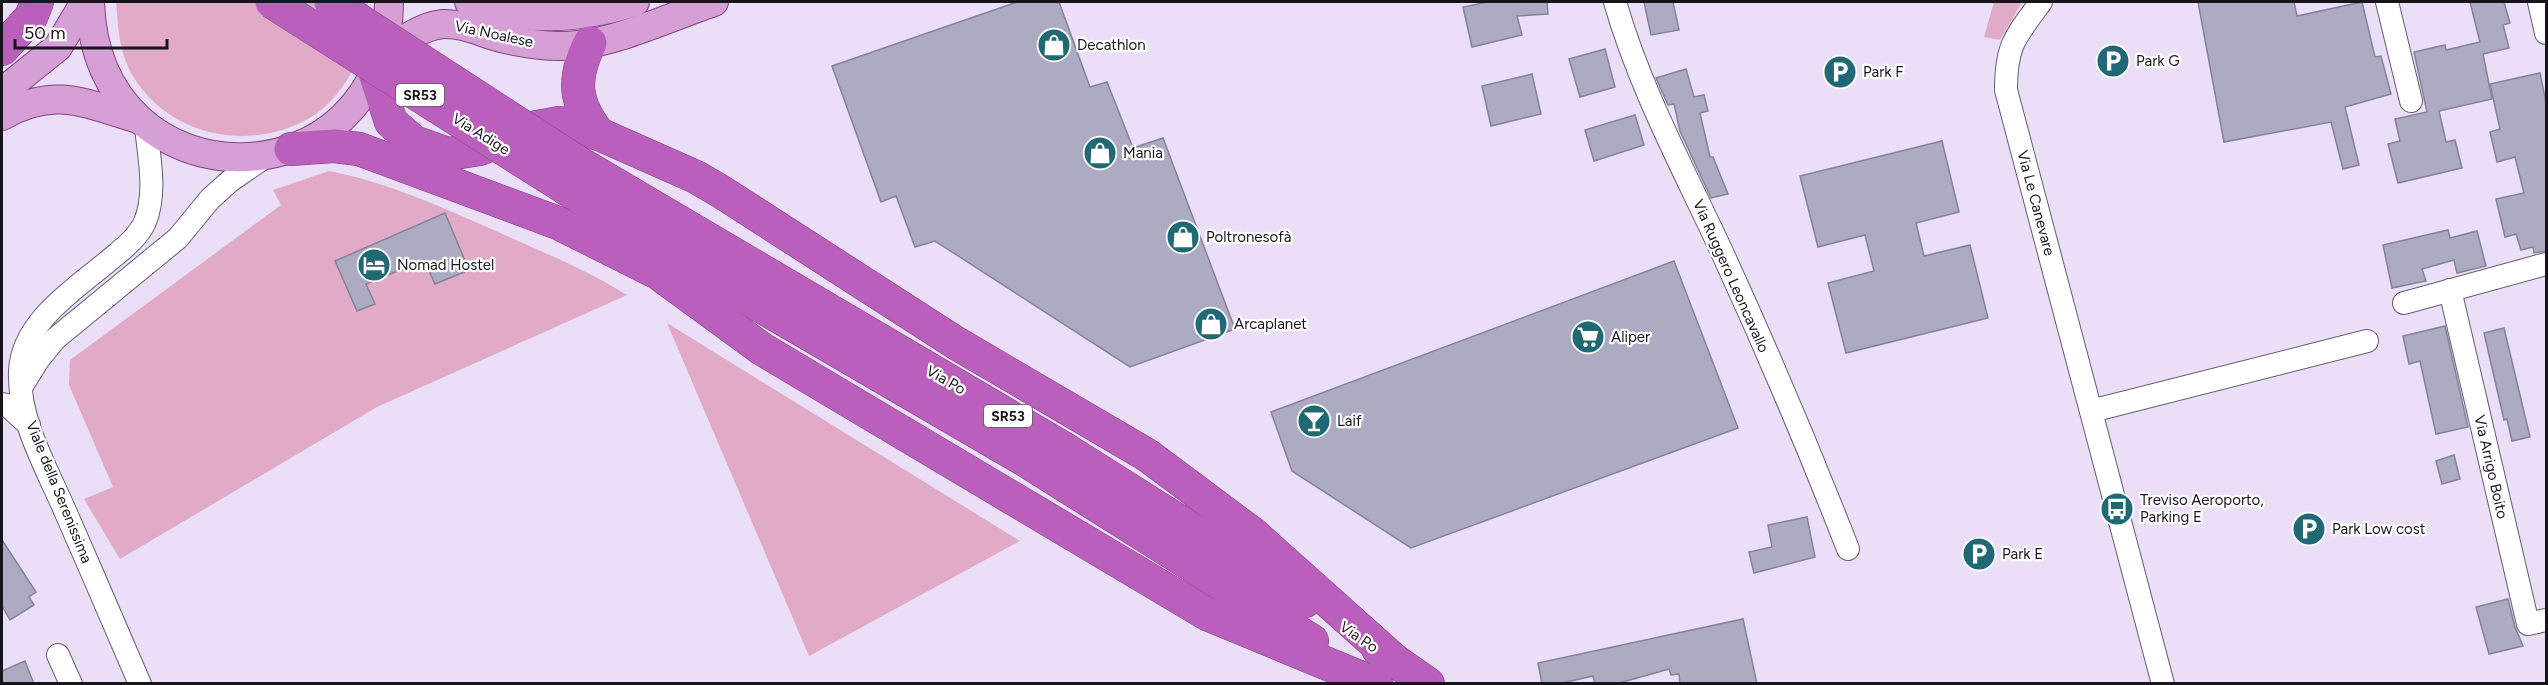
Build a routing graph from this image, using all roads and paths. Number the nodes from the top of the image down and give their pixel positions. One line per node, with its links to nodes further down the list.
1 (37, 2): 15 (highway)
2 (87, 2): 17 (main road, Via Noalese); 20 (main road, Via Noalese)
3 (272, 2): 23 (highway, Via Adige / SR53, bridge)
4 (331, 2): 23 (highway, Via Adige / SR53, bridge)
5 (390, 2): 16 (main road, Via Noalese)
6 (469, 2): 7 (main road, Via Noalese)
7 (635, 2)
8 (714, 2): 14 (main road, Via Noalese)
9 (1615, 2): 32 (street, Via Ruggero Leoncavallo)
10 (2041, 2): 30 (street, Via Le Canevare)
11 (2387, 2): 18 (street)
12 (2539, 2): 13 (street)
13 (2547, 33)
14 (590, 43): 16 (main road, Via Noalese); 21 (highway)
15 (2, 49)
16 (379, 64): 21 (highway); 22 (main road, Via Noalese)
17 (2, 93)
18 (2410, 101)
19 (2, 116): 20 (main road)
20 (142, 123): 22 (main road, Via Noalese); 28 (street, Viale della Serenissima)
21 (599, 134): 35 (highway)
22 (280, 152): 28 (street); 35 (highway)
23 (573, 176): 35 (highway, Via Po / SR53)
24 (2547, 264): 25 (street)
25 (2450, 290): 26 (street); 33 (street, Via Arrigo Boito)
26 (2404, 303)
27 (2367, 341): 30 (street)
28 (22, 387): 31 (street, Viale della Serenissima)
29 (2, 404): 31 (street)
30 (2091, 411): 39 (street, Via Le Canevare)
31 (29, 425): 37 (street, Viale della Serenissima)
32 (1848, 549)
33 (2547, 620)
34 (58, 655): 36 (street)
35 (1383, 676): 38 (highway, Via Po / SR53)
36 (71, 684)
37 (140, 684)
38 (1428, 684)
39 (2163, 684)

